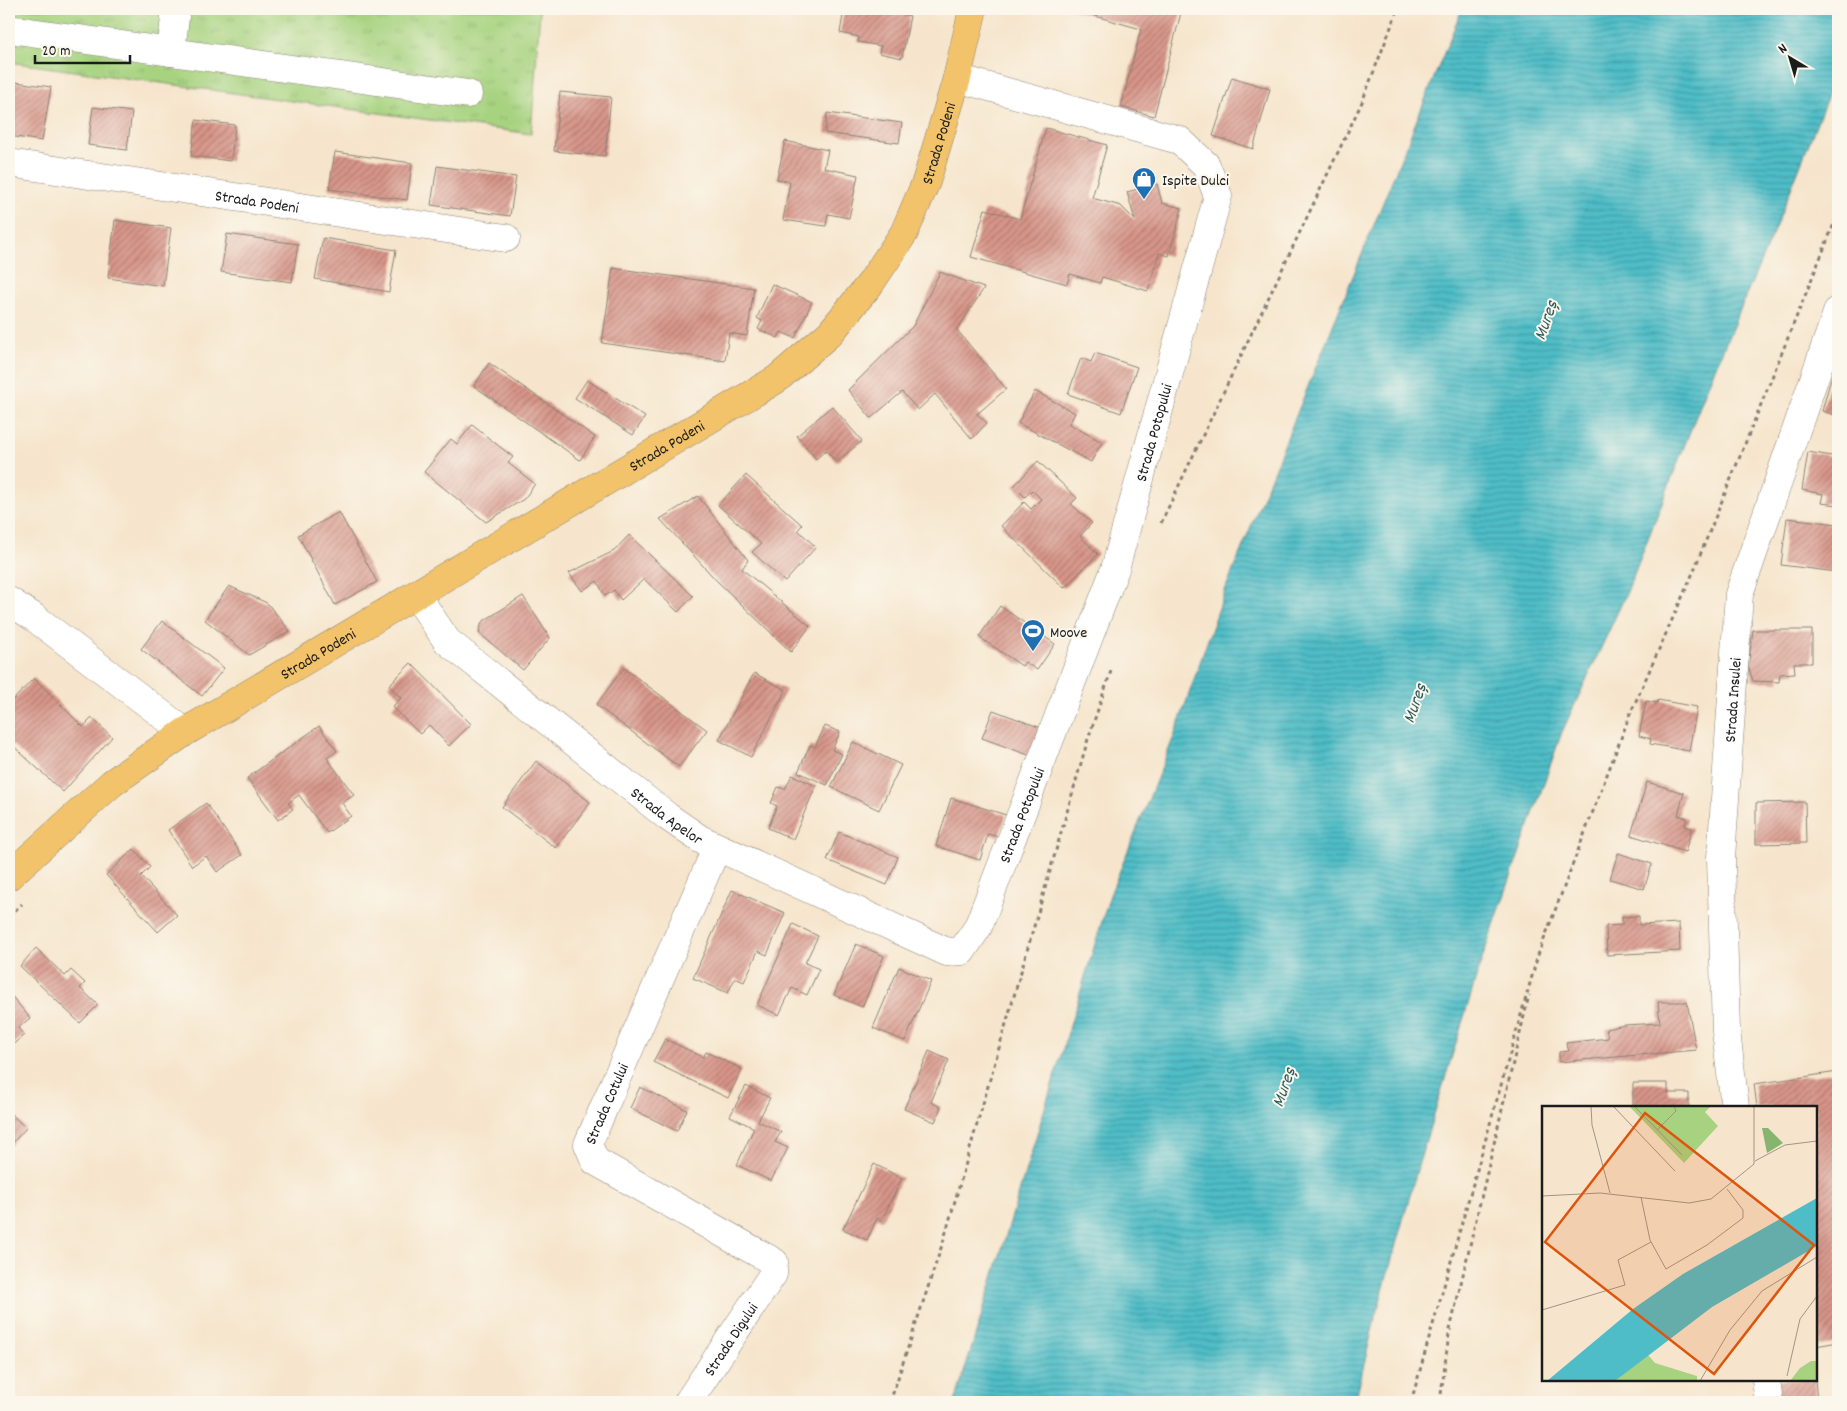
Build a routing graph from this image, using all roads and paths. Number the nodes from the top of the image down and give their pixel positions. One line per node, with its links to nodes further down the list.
1 (176, 9): 5 (street)
2 (973, 9): 6 (main road, Strada Podeni)
3 (1398, 9): 12 (path)
4 (9, 29): 5 (street)
5 (171, 52): 7 (street)
6 (957, 78): 13 (main road, Strada Podeni); 21 (street, Strada Potopului)
7 (468, 94)
8 (9, 164): 10 (street, Strada Podeni)
9 (1838, 214): 22 (path)
10 (506, 238)
11 (1838, 310): 23 (street, Strada Insulei)
12 (1159, 527)
13 (417, 596): 16 (main road, Strada Podeni); 17 (street, Strada Apelor)
14 (9, 601): 16 (street)
15 (1113, 665): 27 (path)
16 (186, 732): 18 (main road, Strada Podeni)
17 (717, 846): 21 (street, Strada Apelor); 24 (street, Strada Cotului)
18 (9, 876)
19 (23, 902): 20 (path)
20 (9, 916)
21 (968, 945)
22 (1538, 955): 28 (path); 29 (path)
23 (1735, 1106)
24 (774, 1274): 26 (street, Strada Digului)
25 (1766, 1381): 30 (street)
26 (688, 1402)
27 (890, 1402)
28 (1411, 1402)
29 (1440, 1402)
30 (1769, 1402)

